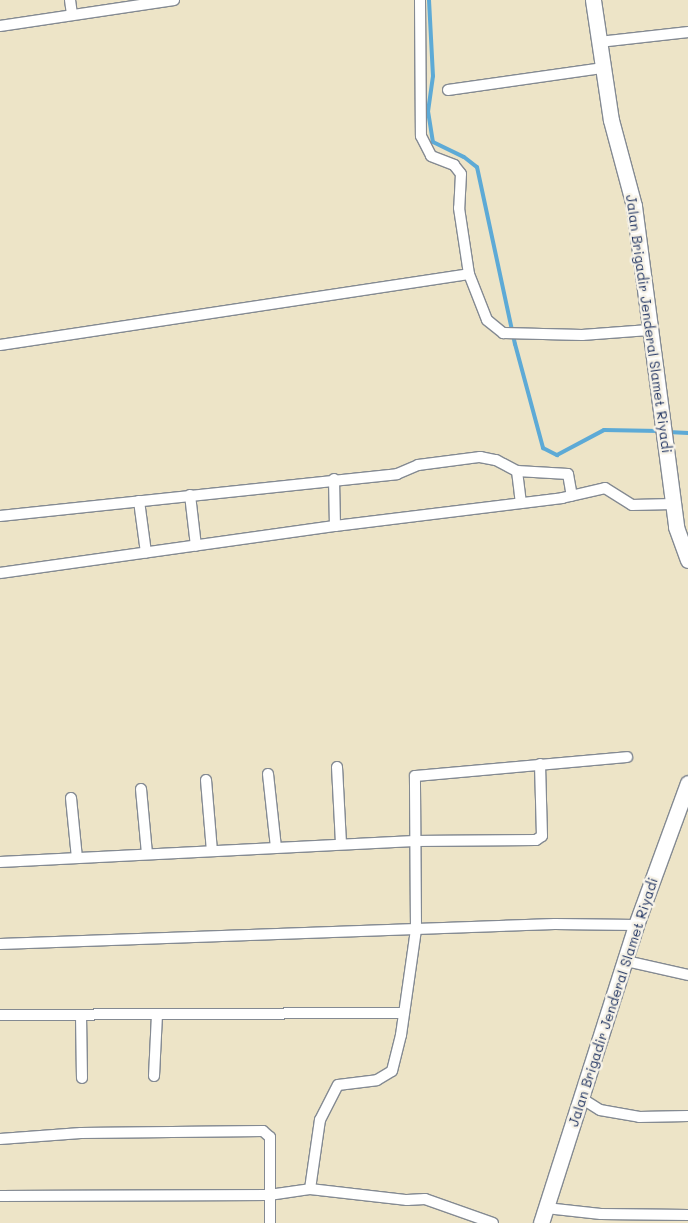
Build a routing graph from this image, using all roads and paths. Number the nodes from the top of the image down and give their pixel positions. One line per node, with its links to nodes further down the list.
1 (70, 0): 5 (street)
2 (174, 0): 5 (street)
3 (420, 0): 11 (street)
4 (593, 0): 8 (main road, Jalan Brigadir Jenderal Slamet Riyadi)
5 (72, 15): 6 (street)
6 (0, 26)
7 (688, 32): 8 (street)
8 (599, 42): 9 (main road, Jalan Brigadir Jenderal Slamet Riyadi)
9 (602, 68): 10 (street); 12 (main road, Jalan Brigadir Jenderal Slamet Riyadi)
10 (448, 90)
11 (469, 274): 12 (street); 13 (street)
12 (649, 330): 20 (main road, Jalan Brigadir Jenderal Slamet Riyadi)
13 (0, 345)
14 (517, 471): 15 (street); 17 (street); 19 (street)
15 (334, 480): 16 (street); 22 (street)
16 (190, 495): 18 (street); 23 (street)
17 (572, 496): 19 (street); 20 (street)
18 (139, 501): 21 (street); 24 (street)
19 (521, 503): 22 (street)
20 (673, 504): 25 (main road, Jalan Brigadir Jenderal Slamet Riyadi)
21 (0, 516)
22 (335, 526): 23 (street)
23 (196, 546): 24 (street)
24 (146, 553): 26 (street)
25 (688, 560)
26 (0, 573)
27 (627, 757): 28 (street)
28 (540, 764): 35 (street); 35 (street)
29 (337, 767): 36 (street)
30 (268, 774): 37 (street)
31 (206, 780): 38 (street)
32 (688, 783): 42 (main road, Jalan Brigadir Jenderal Slamet Riyadi)
33 (142, 789): 39 (street)
34 (71, 798): 40 (street)
35 (414, 841): 36 (street); 43 (street)
36 (341, 844): 37 (street)
37 (276, 848): 38 (street)
38 (212, 851): 39 (street)
39 (147, 854): 40 (street)
40 (77, 858): 41 (street)
41 (0, 862)
42 (636, 925): 43 (street); 45 (main road, Jalan Brigadir Jenderal Slamet Riyadi)
43 (416, 929): 44 (street); 47 (street)
44 (0, 944)
45 (626, 961): 46 (street); 53 (main road, Jalan Brigadir Jenderal Slamet Riyadi)
46 (688, 975)
47 (404, 1013): 48 (street); 56 (street)
48 (157, 1014): 50 (street); 51 (street)
49 (0, 1015): 50 (street)
50 (81, 1015): 52 (street)
51 (154, 1076)
52 (82, 1078)
53 (581, 1098): 54 (street); 59 (main road, Jalan Brigadir Jenderal Slamet Riyadi)
54 (688, 1116)
55 (0, 1139): 57 (street)
56 (310, 1189): 57 (street); 62 (street)
57 (269, 1195): 58 (street); 61 (street)
58 (0, 1196)
59 (546, 1208): 60 (street); 63 (main road, Jalan Brigadir Jenderal Slamet Riyadi)
60 (688, 1215)
61 (270, 1223)
62 (493, 1223)
63 (541, 1223)

